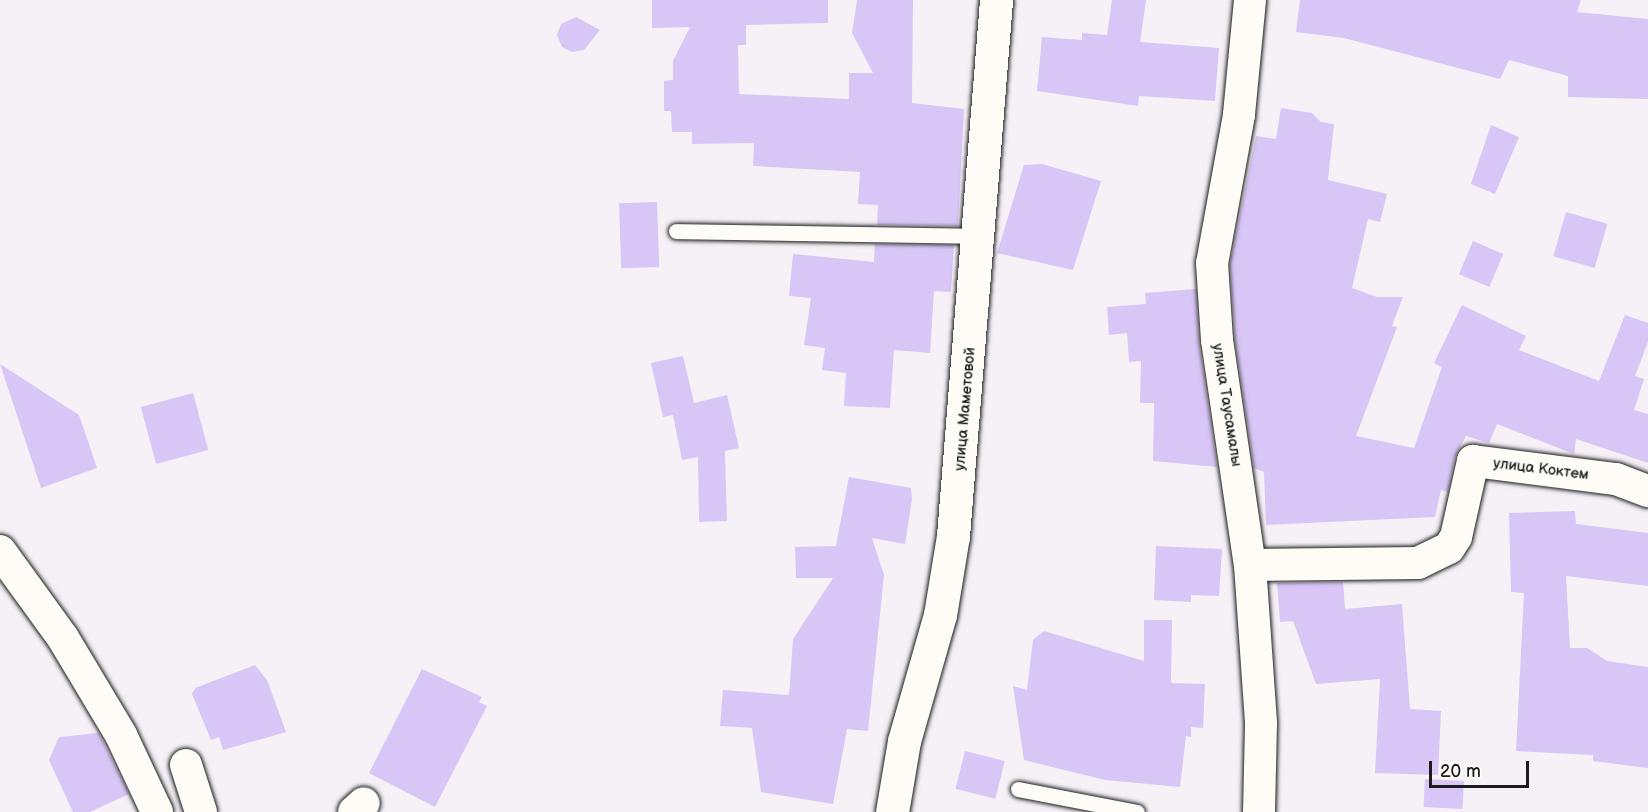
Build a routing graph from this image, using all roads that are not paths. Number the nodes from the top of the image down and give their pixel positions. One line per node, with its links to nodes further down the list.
1 (996, 0): 4 (street, улица Маметовой)
2 (1250, 0): 7 (street, улица Таусамалы)
3 (676, 231): 4 (lane)
4 (980, 236): 12 (street, улица Маметовой)
5 (1648, 491): 7 (street, улица Коктем)
6 (0, 551): 10 (street)
7 (1250, 564): 14 (street, улица Таусамалы)
8 (186, 765): 11 (street)
9 (1018, 789): 13 (lane)
10 (157, 812)
11 (201, 812)
12 (892, 812)
13 (1137, 812)
14 (1259, 812)

